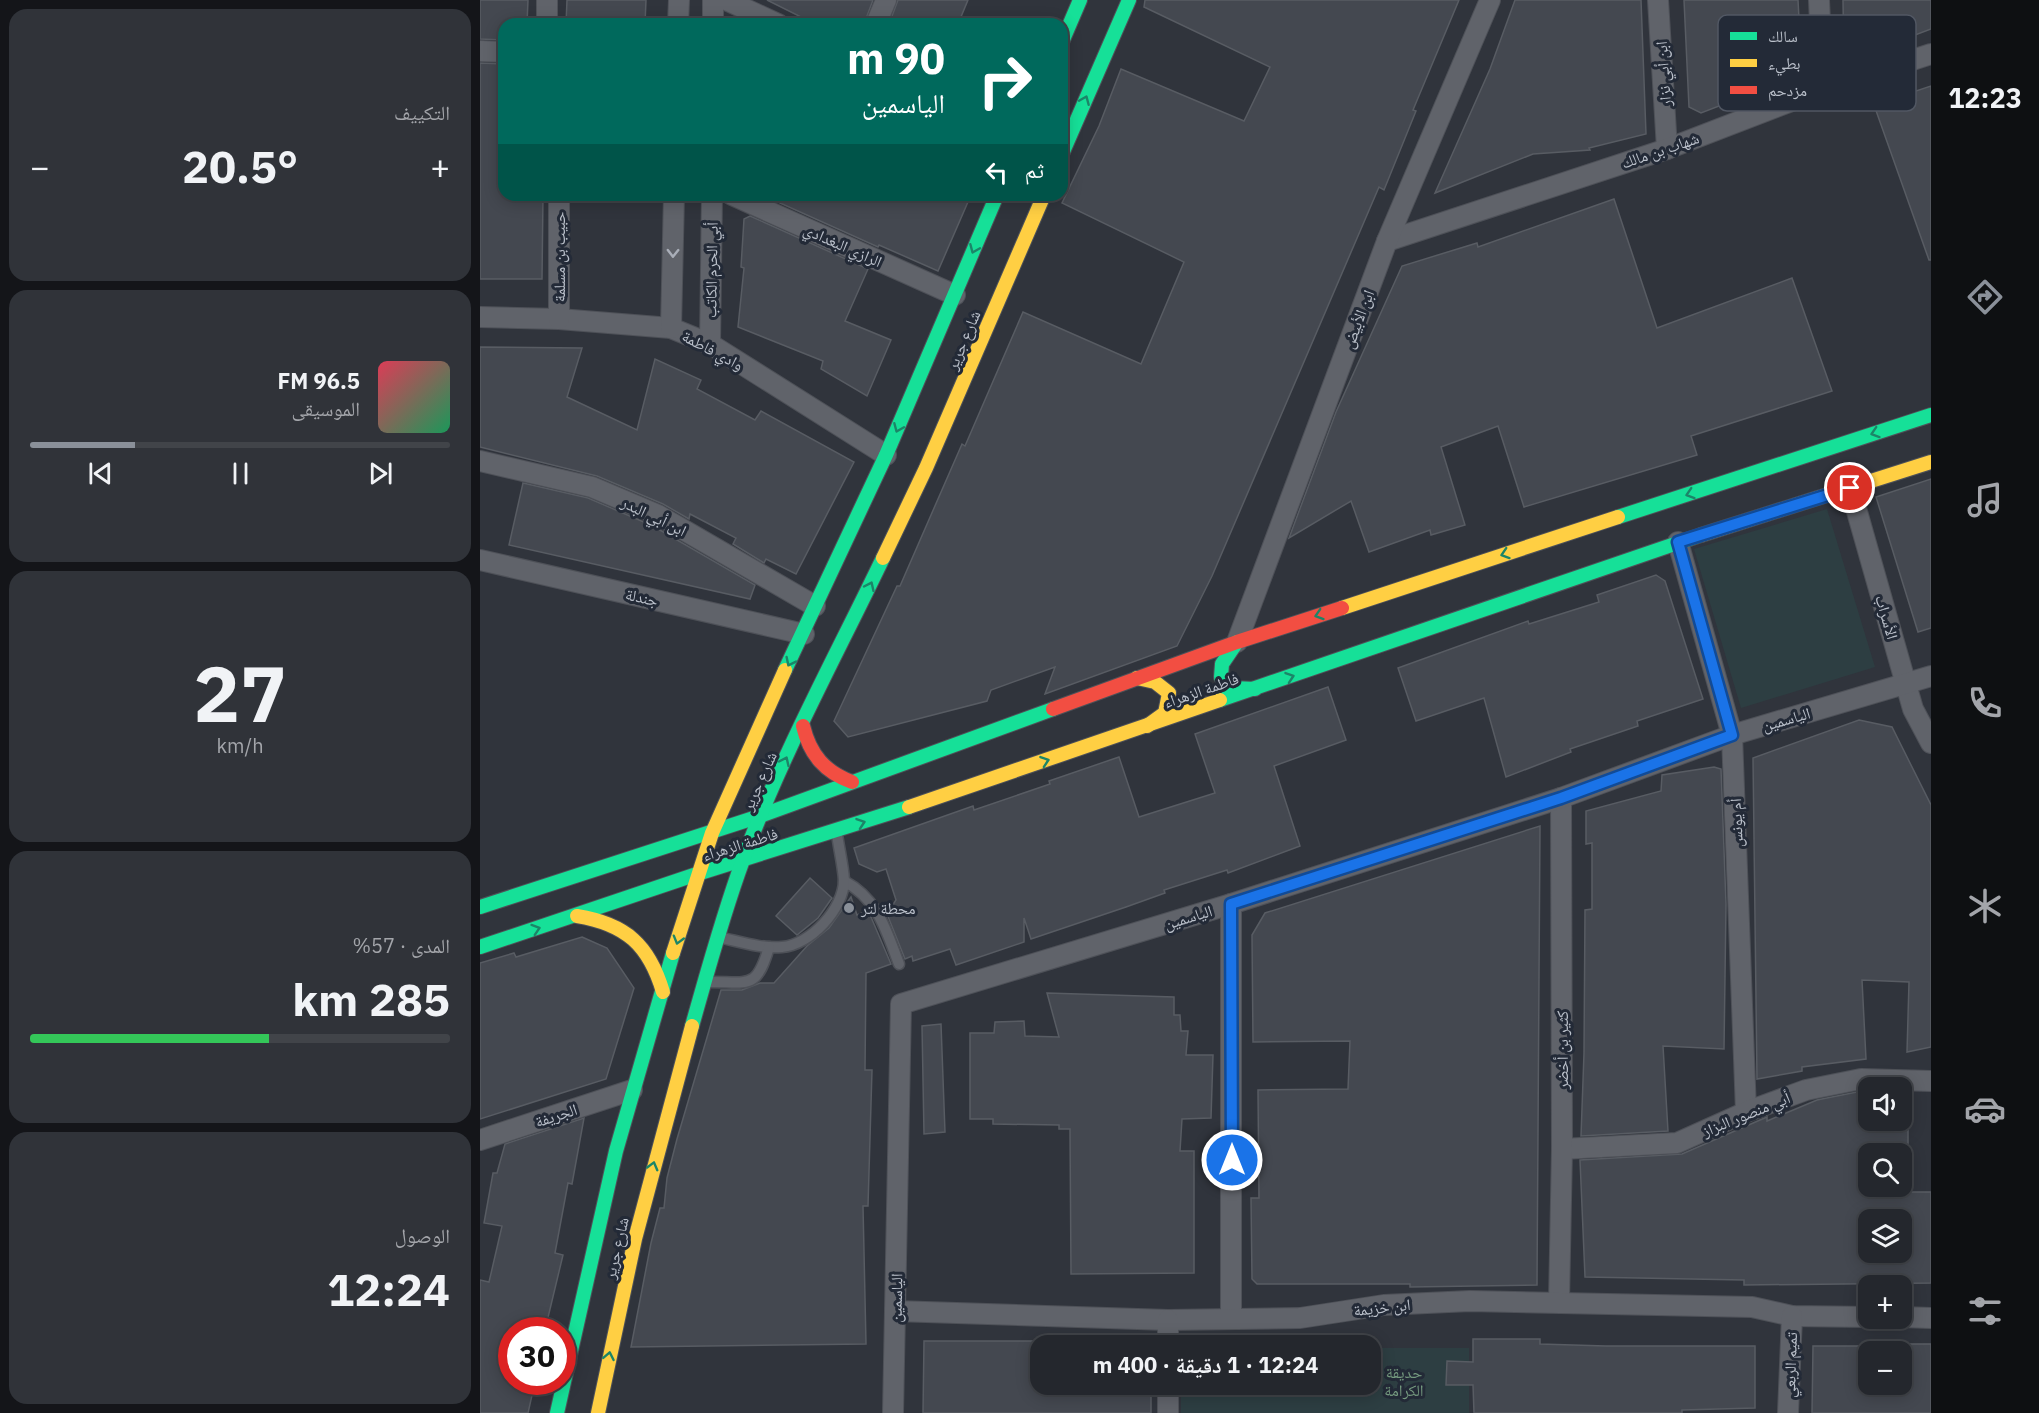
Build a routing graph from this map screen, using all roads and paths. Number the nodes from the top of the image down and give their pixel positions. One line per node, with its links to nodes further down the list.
1 (547, 0): 12 (street)
2 (679, 0): 13 (street)
3 (713, 0): 14 (street)
4 (726, 0): 15 (street)
5 (886, 0): 16 (street)
6 (1080, 0): 17 (main road)
7 (1129, 0): 23 (main road, one-way to 7)
8 (1490, 0): 31 (street, ابن الأبيض)
9 (1658, 0): 24 (street, ابن أبي نزار)
10 (1819, 0): 11 (street)
11 (1820, 15)
12 (547, 18)
13 (678, 18)
14 (713, 18)
15 (765, 18)
16 (878, 18)
17 (1068, 28)
18 (480, 51): 19 (street)
19 (498, 51)
20 (1931, 54): 21 (street, شهاب بن مالك)
21 (1916, 59)
22 (1766, 111): 24 (street, شهاب بن مالك)
23 (1068, 140)
24 (1667, 149): 31 (street, شهاب بن مالك)
25 (559, 201): 34 (street, حبيب بن مسلمة)
26 (674, 201): 35 (street, one-way to 35)
27 (712, 201): 36 (street, أبي الحرم الكاتب)
28 (745, 201): 32 (street, الرازي البغدادي)
29 (994, 201): 32 (main road, شارع جرير, one-way to 32)
30 (1041, 201): 51 (main road, شارع جرير, one-way to 30)
31 (1387, 241): 46 (street, ابن الأبيض)
32 (955, 295): 38 (main road, شارع جرير, one-way to 38)
33 (480, 317): 34 (street, وادي فاطمة)
34 (559, 319): 35 (street, وادي فاطمة)
35 (671, 328): 36 (street, وادي فاطمة)
36 (710, 344): 38 (street, وادي فاطمة)
37 (1931, 415): 46 (main road, one-way to 46)
38 (886, 455): 44 (main road, شارع جرير)
39 (480, 461): 44 (street, ابن أبي البدر)
40 (1931, 462): 41 (main road, فاطمة الزهراء)
41 (1850, 488): 42 (main road, فاطمة الزهراء); 49 (street, الأسراب)
42 (1678, 542): 50 (main road, فاطمة الزهراء, one-way to 42); 53 (street, أم يونس)
43 (480, 560): 45 (street, جندلة)
44 (815, 606): 45 (main road, شارع جرير)
45 (804, 634): 55 (main road, شارع جرير, one-way to 55)
46 (1237, 642): 48 (main road); 50 (main road)
47 (1931, 676): 49 (street, الياسمين)
48 (1137, 678): 52 (main road); 56 (main road)
49 (1907, 685): 53 (street, الياسمين); 54 (street, الأسراب)
50 (1255, 689): 52 (main road, فاطمة الزهراء)
51 (803, 726): 56 (main road); 57 (main road, شارع جرير, one-way to 51)
52 (1147, 726): 61 (main road, فاطمة الزهراء, one-way to 52)
53 (1732, 735): 58 (street, الياسمين); 82 (street, أم يونس)
54 (1931, 743)
55 (741, 765): 57 (main road); 62 (main road, شارع جرير)
56 (852, 782): 59 (main road)
57 (771, 791): 60 (main road, شارع جرير)
58 (1561, 798): 69 (street, الياسمين); 84 (street, كثير بن أخضر)
59 (785, 807): 60 (main road); 63 (main road)
60 (760, 816): 62 (main road); 65 (main road, شارع جرير)
61 (837, 831): 63 (main road, فاطمة الزهراء); 67 (lane)
62 (712, 832): 64 (main road); 66 (main road, شارع جرير)
63 (791, 845): 65 (main road, فاطمة الزهراء)
64 (660, 850): 68 (main road); 71 (main road)
65 (743, 860): 66 (main road, فاطمة الزهراء); 73 (main road, شارع جرير)
66 (697, 874): 68 (main road, فاطمة الزهراء); 70 (main road, شارع جرير)
67 (844, 881): 76 (lane); 77 (lane)
68 (668, 884): 72 (main road, فاطمة الزهراء)
69 (1231, 904): 86 (street, الياسمين); 90 (street)
70 (687, 906): 73 (main road); 79 (main road, شارع جرير, one-way to 79)
71 (480, 907)
72 (576, 916): 75 (main road, فاطمة الزهراء, one-way to 72); 79 (main road)
73 (723, 920): 74 (main road, شارع جرير)
74 (717, 937): 76 (lane); 78 (main road, شارع جرير)
75 (480, 947)
76 (769, 947): 78 (lane)
77 (899, 964)
78 (706, 982): 96 (main road, شارع جرير, one-way to 78)
79 (663, 992): 81 (main road, شارع جرير)
80 (1931, 1081): 82 (street, أبي منصور البزاز)
81 (632, 1090): 83 (street, الجريفة); 95 (main road, شارع جرير)
82 (1746, 1112): 84 (street, أبي منصور البزاز)
83 (480, 1140)
84 (1562, 1149): 85 (street, كثير بن أخضر)
85 (1558, 1302): 87 (street, ابن خزيمة); 90 (street, ابن خزيمة)
86 (895, 1311): 92 (street, ابن خزيمة); 97 (street, الياسمين)
87 (1792, 1316): 88 (street, ابن خزيمة); 99 (street, تميم الربعي)
88 (1858, 1317)
89 (1912, 1317): 91 (street)
90 (1231, 1318): 92 (street, ابن خزيمة)
91 (1931, 1318)
92 (1168, 1320): 93 (street)
93 (1168, 1335)
94 (1168, 1395): 98 (street)
95 (557, 1413)
96 (598, 1413)
97 (893, 1413)
98 (1168, 1413)
99 (1788, 1413)

